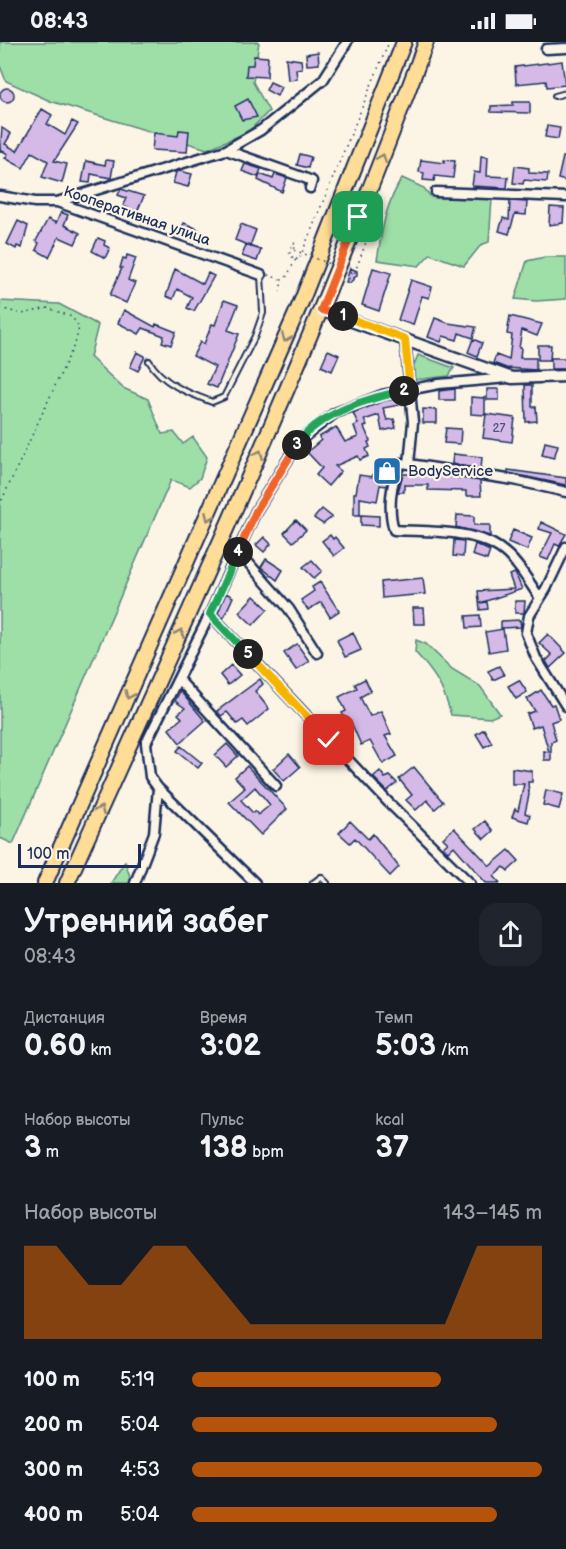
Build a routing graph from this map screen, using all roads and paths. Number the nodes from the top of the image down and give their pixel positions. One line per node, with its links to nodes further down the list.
1 (347, 42): 9 (street)
2 (389, 42): 16 (path)
3 (404, 42): 40 (main road, one-way to 40)
4 (426, 42): 21 (main road, one-way to 4)
5 (566, 48): 6 (street)
6 (546, 50)
7 (566, 93): 8 (lane)
8 (555, 96)
9 (226, 150): 10 (street); 14 (street)
10 (310, 188)
11 (436, 192): 13 (street)
12 (0, 196): 14 (street, Кооперативная улица)
13 (566, 197)
14 (57, 202): 17 (street, Кооперативная улица)
15 (369, 234): 16 (path, bridge)
16 (296, 259): 18 (path)
17 (265, 275): 18 (path); 23 (lane)
18 (281, 279): 19 (path)
19 (280, 292)
20 (0, 308): 29 (path)
21 (321, 310): 22 (street); 41 (main road, one-way to 21)
22 (405, 339): 25 (street); 26 (street)
23 (149, 361)
24 (566, 376): 25 (street)
25 (512, 378): 26 (street)
26 (410, 390): 27 (street); 31 (street)
27 (409, 464): 28 (street); 32 (street)
28 (566, 492)
29 (0, 504)
30 (565, 550): 32 (street)
31 (238, 551): 33 (street); 34 (street)
32 (540, 598): 36 (street)
33 (210, 614): 35 (street); 39 (street)
34 (317, 652)
35 (178, 679): 37 (street); 38 (street)
36 (566, 706)
37 (276, 786)
38 (158, 788): 42 (street); 43 (street)
39 (465, 882)
40 (45, 883)
41 (67, 883)
42 (135, 883)
43 (255, 883)
44 (313, 883): 45 (lane)
45 (327, 883)

